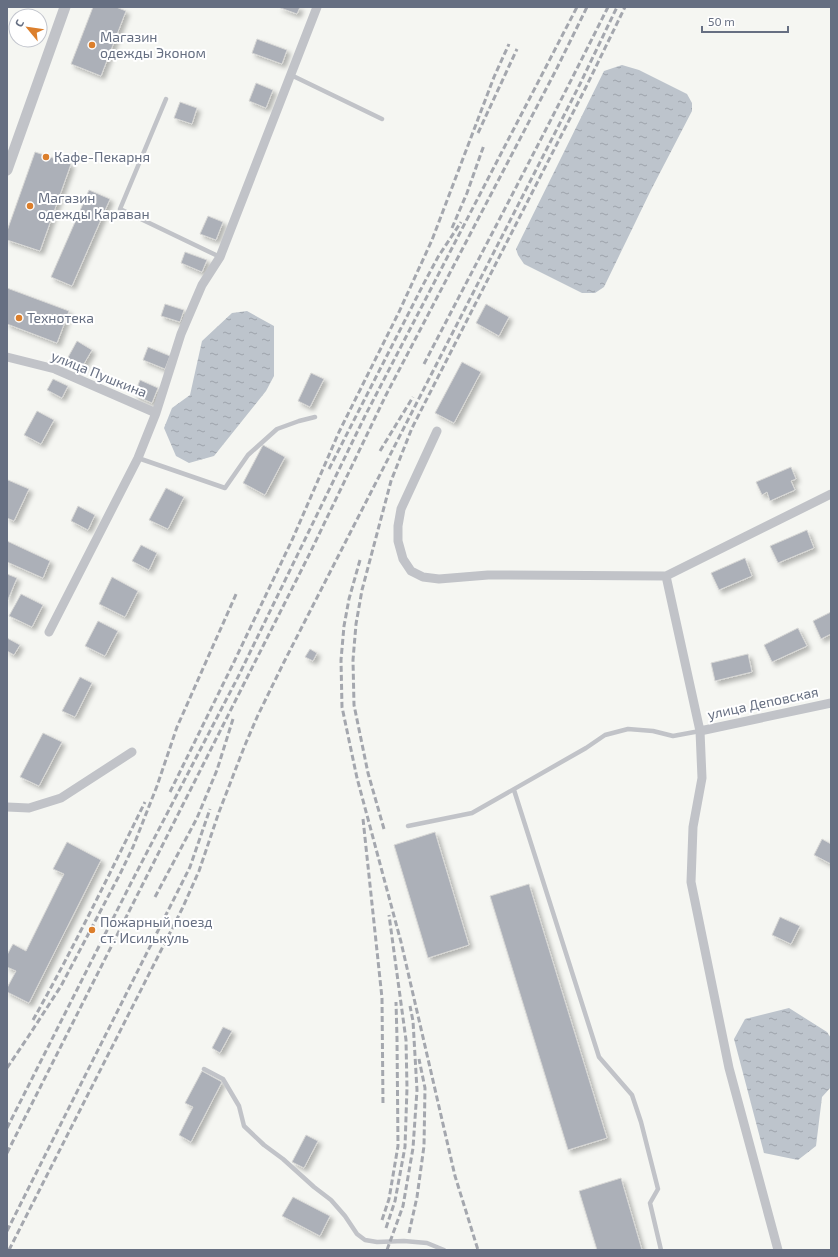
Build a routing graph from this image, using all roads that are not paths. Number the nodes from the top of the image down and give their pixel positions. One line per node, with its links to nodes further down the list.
1 (65, 7): 6 (street)
2 (317, 7): 3 (street)
3 (290, 76): 5 (lane); 7 (street)
4 (166, 99): 7 (lane)
5 (382, 119)
6 (7, 170)
7 (220, 256): 9 (street)
8 (7, 357): 9 (street, улица Пушкина)
9 (156, 413): 12 (street)
10 (315, 417): 12 (lane)
11 (437, 431): 14 (street)
12 (138, 458): 15 (street)
13 (831, 494): 14 (street)
14 (666, 576): 17 (street)
15 (49, 632)
16 (831, 703): 17 (street, улица Деповская)
17 (700, 731): 19 (lane); 25 (street)
18 (132, 752): 20 (street)
19 (514, 790): 21 (lane); 24 (lane)
20 (7, 807)
21 (408, 826)
22 (204, 1069): 23 (lane)
23 (444, 1250)
24 (661, 1250)
25 (778, 1250)

